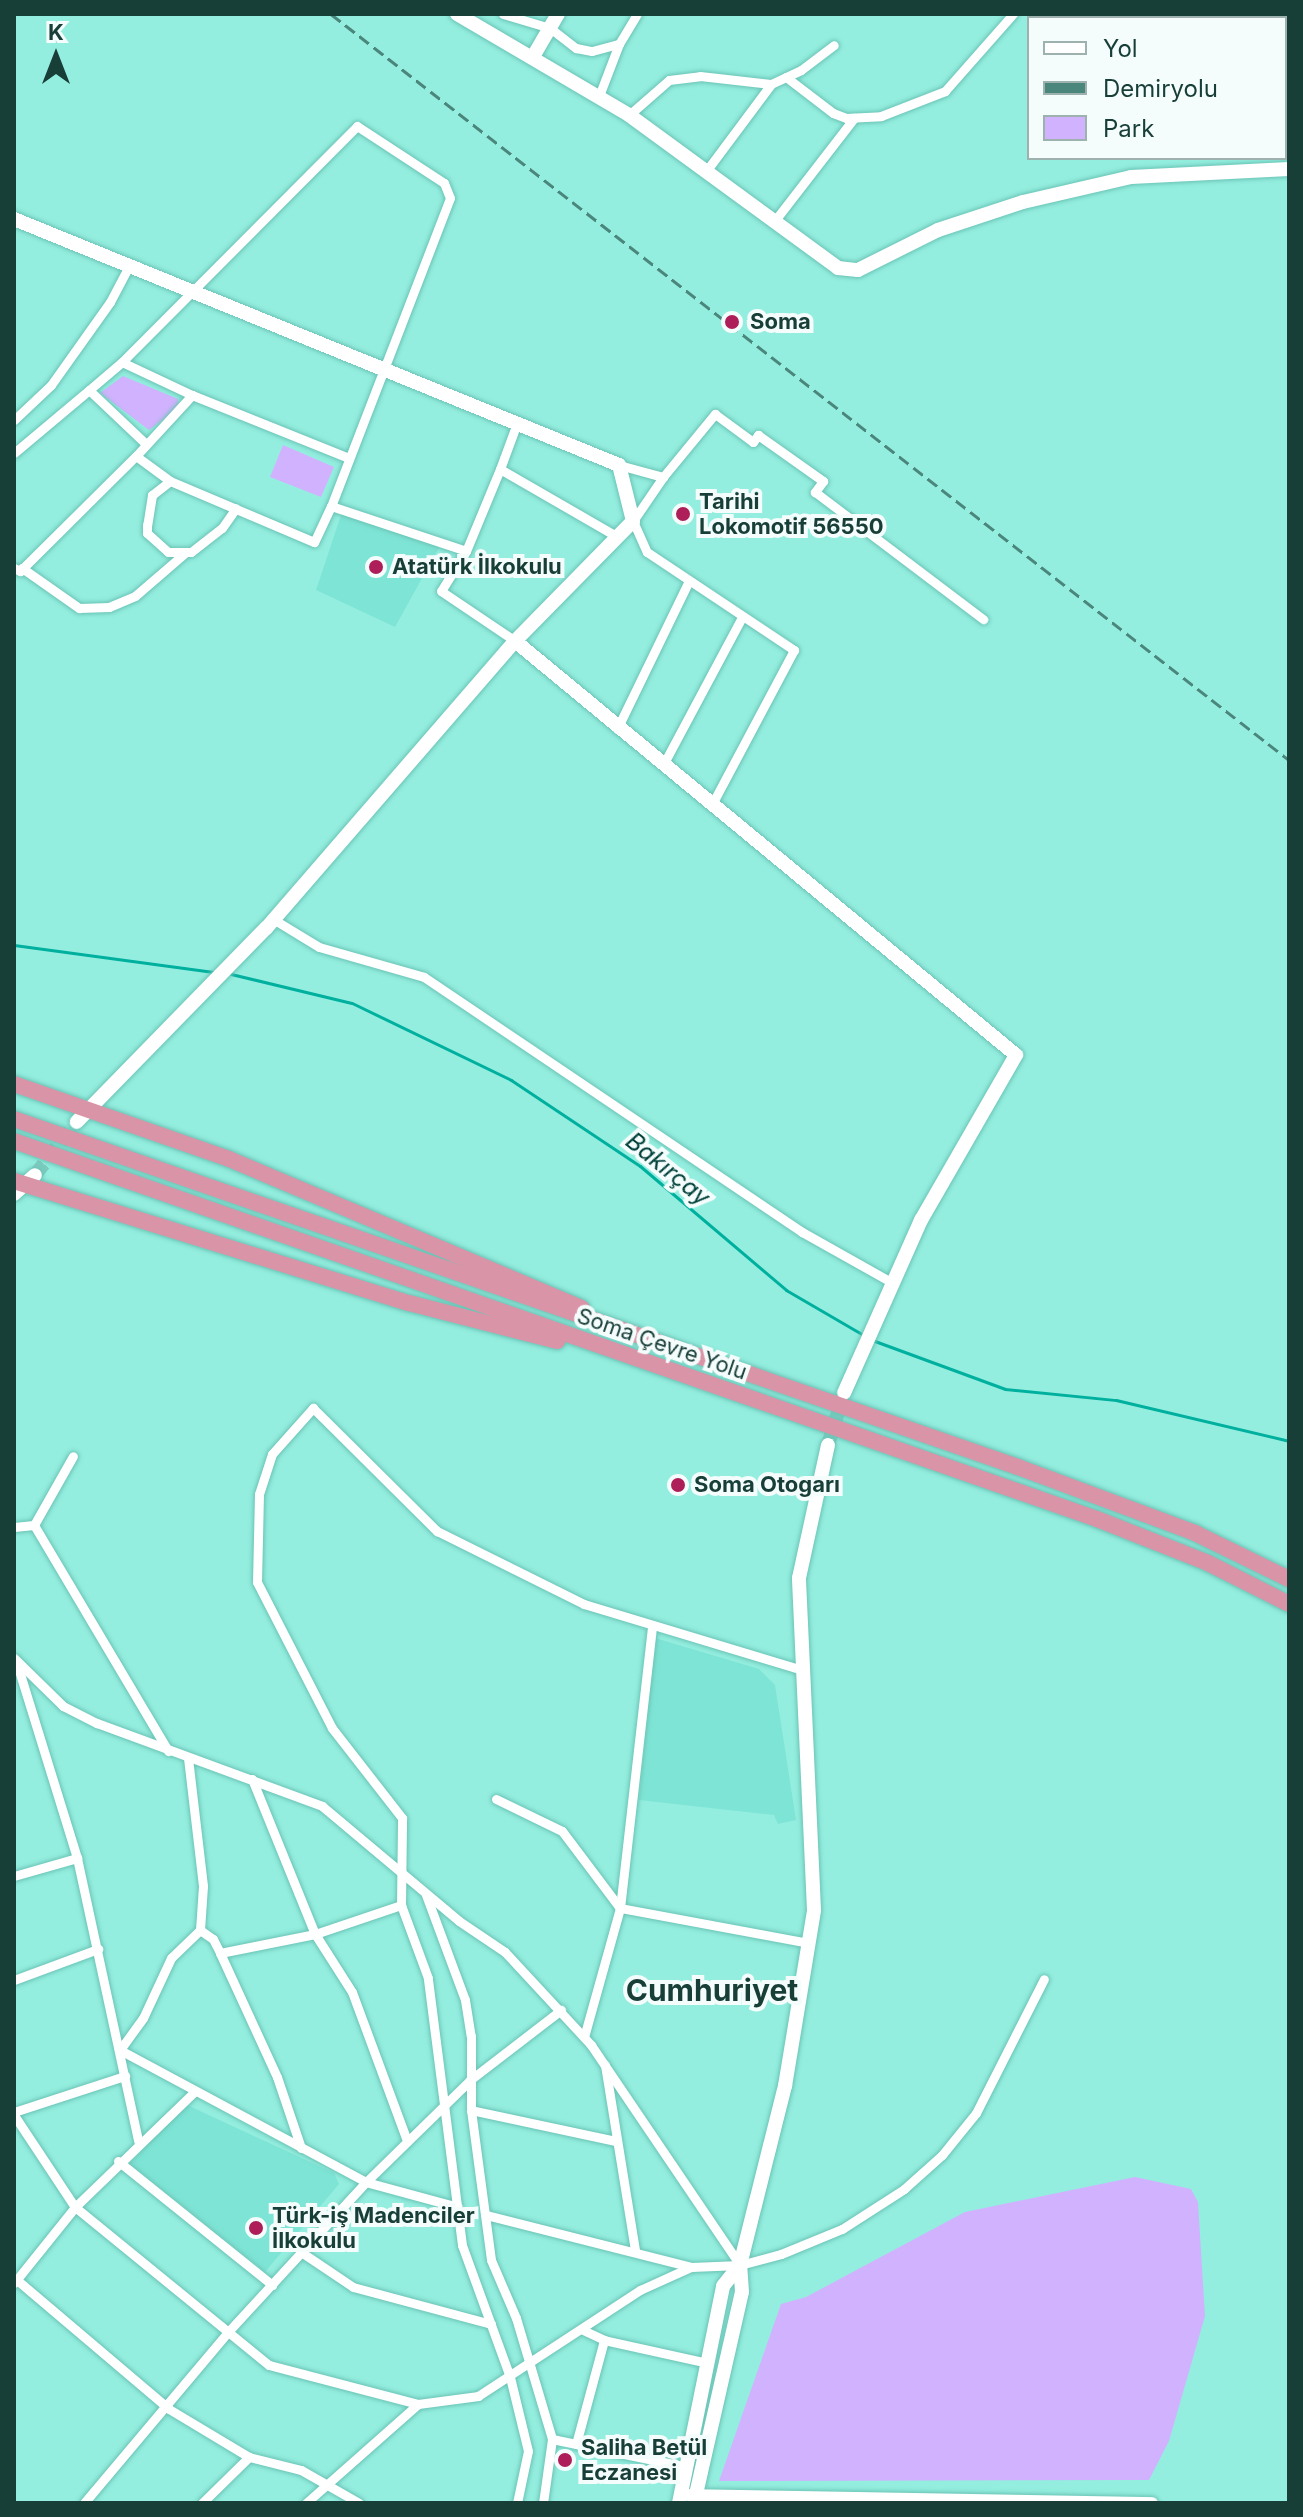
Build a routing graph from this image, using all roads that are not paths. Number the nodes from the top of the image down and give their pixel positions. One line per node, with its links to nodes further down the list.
1 (457, 14): 9 (main road)
2 (503, 14): 6 (street)
3 (558, 14): 6 (main road)
4 (637, 14): 7 (street)
5 (1013, 14): 14 (street)
6 (550, 28): 7 (street); 9 (main road)
7 (619, 44): 12 (street)
8 (834, 45): 10 (street)
9 (534, 55): 12 (main road)
10 (786, 77): 11 (street); 14 (street)
11 (771, 84): 13 (street); 16 (street)
12 (599, 96): 13 (main road)
13 (629, 115): 16 (main road)
14 (854, 118): 18 (street)
15 (1289, 169): 18 (main road)
16 (707, 170): 18 (main road)
17 (14, 219): 19 (main road)
18 (776, 219)
19 (129, 266): 20 (main road); 25 (street)
20 (193, 291): 21 (street); 22 (main road); 22 (street)
21 (122, 362): 23 (street); 24 (street)
22 (388, 368): 26 (main road); 30 (street)
23 (89, 390): 27 (street); 28 (street)
24 (192, 395): 27 (street); 30 (street)
25 (14, 420)
26 (517, 423): 31 (main road); 32 (street)
27 (145, 443): 29 (street)
28 (14, 453)
29 (136, 456): 34 (street); 41 (street)
30 (349, 458): 35 (street)
31 (619, 465): 33 (street); 37 (main road)
32 (500, 469): 38 (street); 39 (street)
33 (663, 477): 37 (street); 44 (street)
34 (170, 481): 36 (street); 40 (street)
35 (331, 506): 36 (street); 39 (street)
36 (236, 508): 40 (street)
37 (633, 521): 38 (main road); 42 (street)
38 (616, 536): 45 (main road)
39 (466, 551): 45 (street)
40 (185, 553): 41 (street)
41 (18, 568)
42 (689, 581): 43 (street); 46 (street)
43 (742, 617): 47 (street); 48 (street)
44 (983, 619)
45 (515, 641): 46 (main road); 49 (main road)
46 (617, 729): 47 (main road)
47 (663, 765): 48 (main road)
48 (712, 804): 55 (main road)
49 (270, 923): 51 (main road); 55 (street)
50 (14, 1084): 51 (highway)
51 (82, 1116): 56 (highway)
52 (14, 1119): 56 (highway, Soma Çevre Yolu)
53 (14, 1141): 57 (highway, Soma Çevre Yolu)
54 (22, 1184): 57 (highway)
55 (893, 1283): 58 (main road)
56 (679, 1350): 63 (highway, Soma Çevre Yolu)
57 (674, 1372): 64 (highway, Soma Çevre Yolu)
58 (847, 1386)
59 (828, 1445): 67 (main road)
60 (73, 1456): 61 (street)
61 (34, 1525): 62 (street); 68 (street)
62 (14, 1527)
63 (1289, 1579)
64 (1289, 1604)
65 (652, 1626): 67 (street); 73 (street); 77 (street)
66 (15, 1659): 68 (street); 72 (street)
67 (802, 1670): 80 (main road)
68 (168, 1751): 69 (street)
69 (188, 1758): 70 (street); 78 (street)
70 (252, 1779): 73 (street); 79 (street)
71 (496, 1799): 77 (street)
72 (77, 1858): 74 (street); 81 (street)
73 (403, 1872): 75 (street); 76 (street)
74 (14, 1876)
75 (424, 1891): 85 (street); 90 (street)
76 (401, 1905): 79 (street); 92 (street)
77 (620, 1908): 80 (street); 86 (street)
78 (200, 1930): 82 (street); 87 (street)
79 (315, 1934): 82 (street); 96 (street)
80 (808, 1943): 106 (main road)
81 (98, 1949): 84 (street); 87 (street)
82 (220, 1953): 98 (street)
83 (1044, 1979): 106 (street)
84 (14, 1980)
85 (561, 2010): 86 (street); 90 (street)
86 (584, 2037): 88 (street)
87 (120, 2050): 89 (street); 91 (street)
88 (605, 2065): 97 (street); 106 (street)
89 (125, 2076): 94 (street); 95 (street)
90 (470, 2080): 92 (street); 93 (street)
91 (194, 2092): 95 (street); 98 (street)
92 (444, 2104): 96 (street); 102 (street)
93 (471, 2110): 97 (street); 103 (street)
94 (14, 2114): 101 (street)
95 (138, 2141): 99 (street)
96 (407, 2141): 100 (street)
97 (615, 2141): 104 (street)
98 (301, 2148): 100 (street)
99 (118, 2161): 101 (street); 109 (street)
100 (366, 2182): 102 (street); 105 (street)
101 (75, 2207): 108 (street); 112 (street)
102 (458, 2207): 110 (street)
103 (486, 2215): 104 (street); 115 (street)
104 (635, 2251): 107 (street)
105 (301, 2252): 109 (street); 110 (street)
106 (740, 2265): 107 (street); 114 (main road); 124 (main road)
107 (691, 2267): 111 (street)
108 (15, 2282): 118 (street)
109 (272, 2285): 112 (street)
110 (491, 2324): 116 (street)
111 (583, 2330): 113 (street); 115 (street)
112 (227, 2333): 117 (street); 118 (street)
113 (604, 2340): 114 (street); 120 (street)
114 (708, 2363): 122 (main road)
115 (531, 2365): 116 (street); 119 (street)
116 (510, 2377): 117 (street); 129 (street)
117 (418, 2404): 123 (street)
118 (165, 2405): 121 (street); 125 (street)
119 (552, 2439): 120 (street); 130 (street)
120 (576, 2444): 122 (street)
121 (249, 2457): 123 (street); 126 (street)
122 (687, 2467): 124 (main road)
123 (328, 2484): 127 (street); 128 (street)
124 (688, 2499): 131 (street)
125 (84, 2503)
126 (202, 2503)
127 (306, 2503)
128 (359, 2503)
129 (517, 2503)
130 (543, 2503)
131 (1152, 2503)

